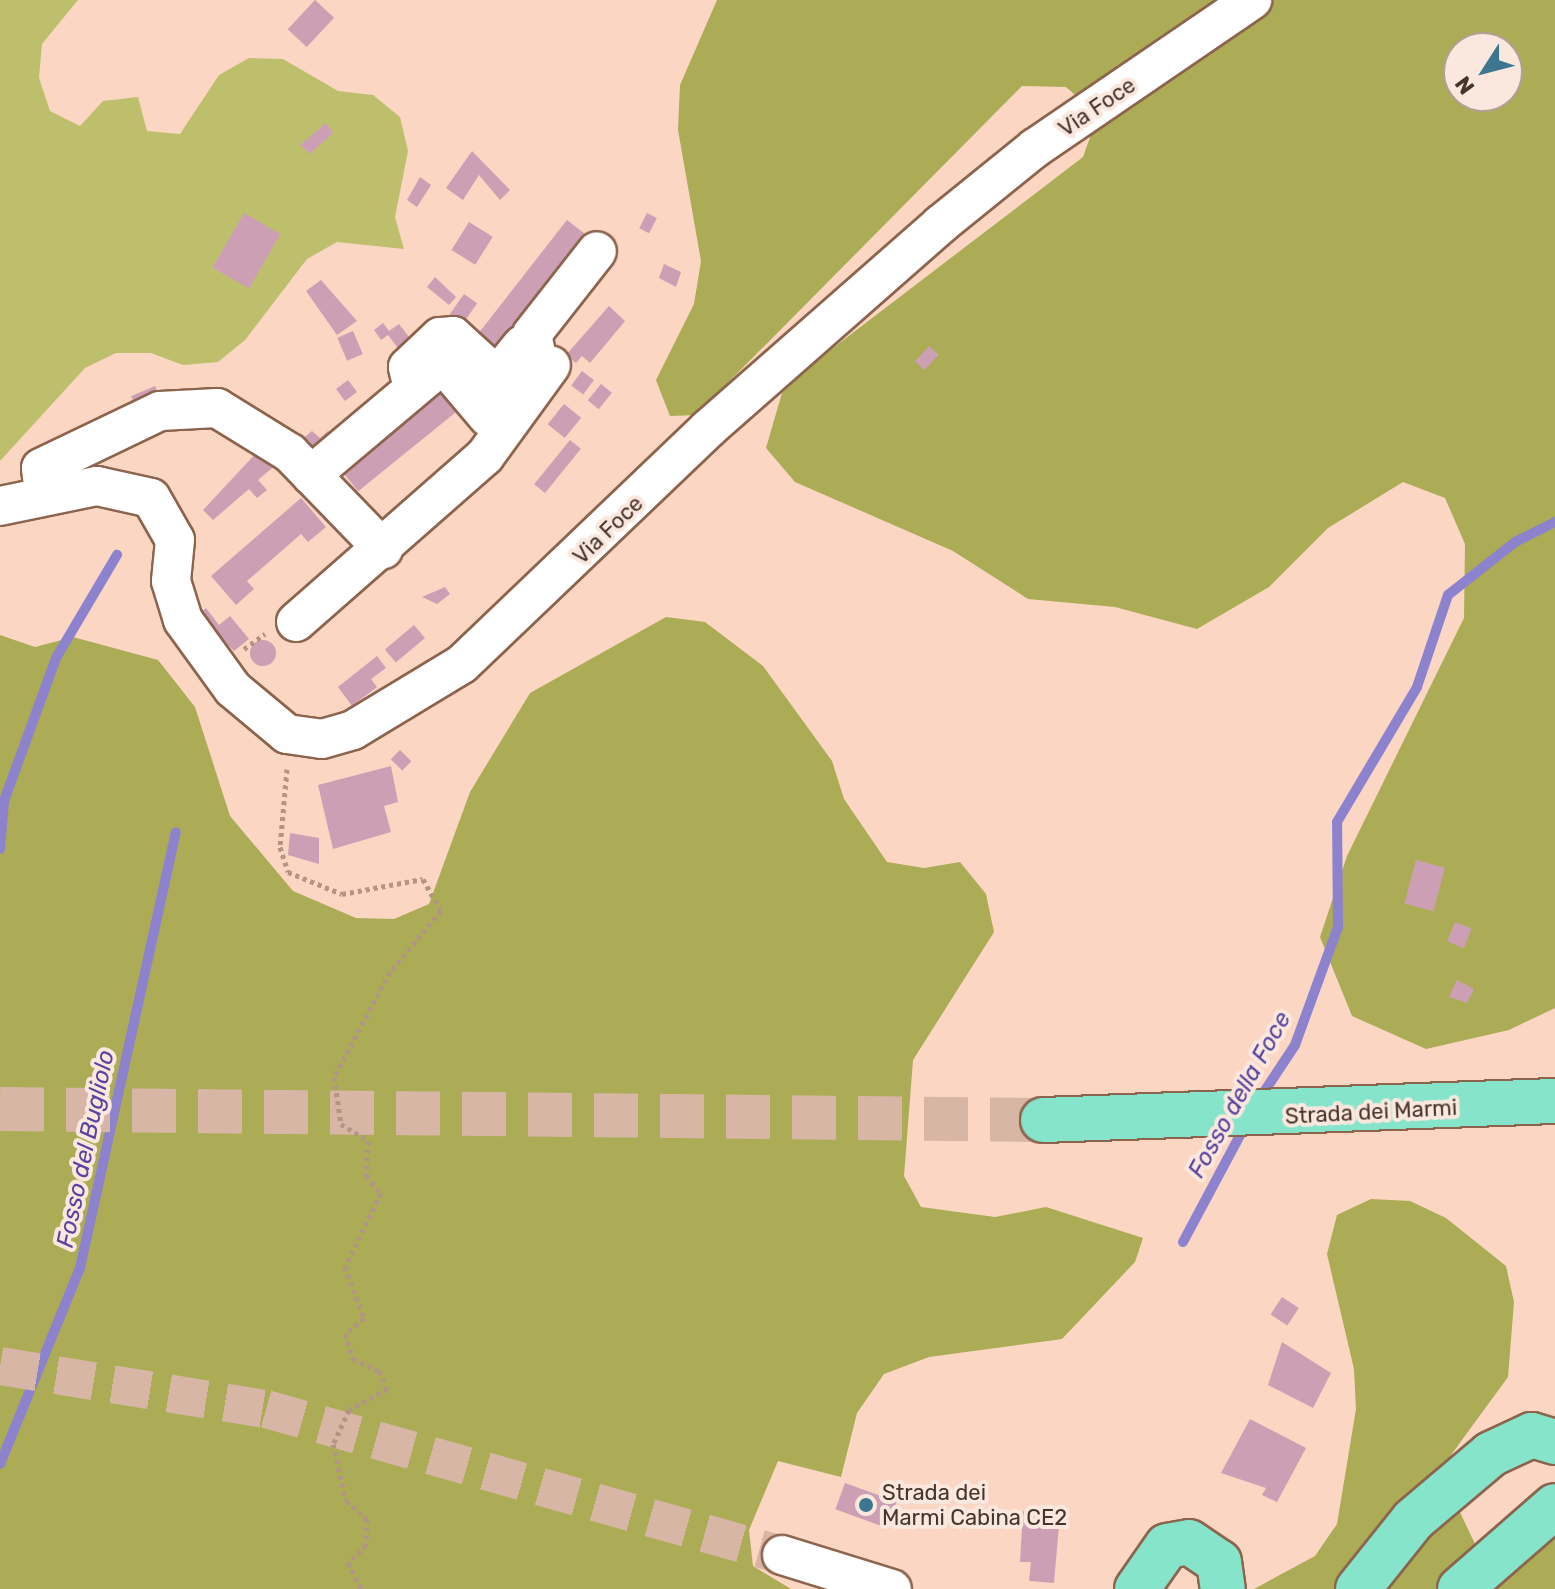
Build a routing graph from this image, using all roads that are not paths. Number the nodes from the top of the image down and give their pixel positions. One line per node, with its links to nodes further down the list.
1 (1252, 0): 8 (street, Via Foce)
2 (597, 251): 3 (street)
3 (541, 349): 4 (street); 5 (street); 6 (street)
4 (412, 391): 5 (street); 7 (street)
5 (488, 417): 6 (street)
6 (485, 456): 10 (street)
7 (311, 475): 8 (street); 10 (street)
8 (44, 496): 9 (street)
9 (0, 506)
10 (383, 549): 11 (street)
11 (296, 622)
12 (1555, 1101): 13 (main road, Strada dei Marmi)
13 (1043, 1120)
14 (1554, 1439): 20 (main road)
15 (1555, 1506): 21 (main road)
16 (782, 1555): 17 (street)
17 (892, 1589)
18 (1137, 1589): 19 (main road)
19 (1223, 1589)
20 (1358, 1589)
21 (1460, 1589)

